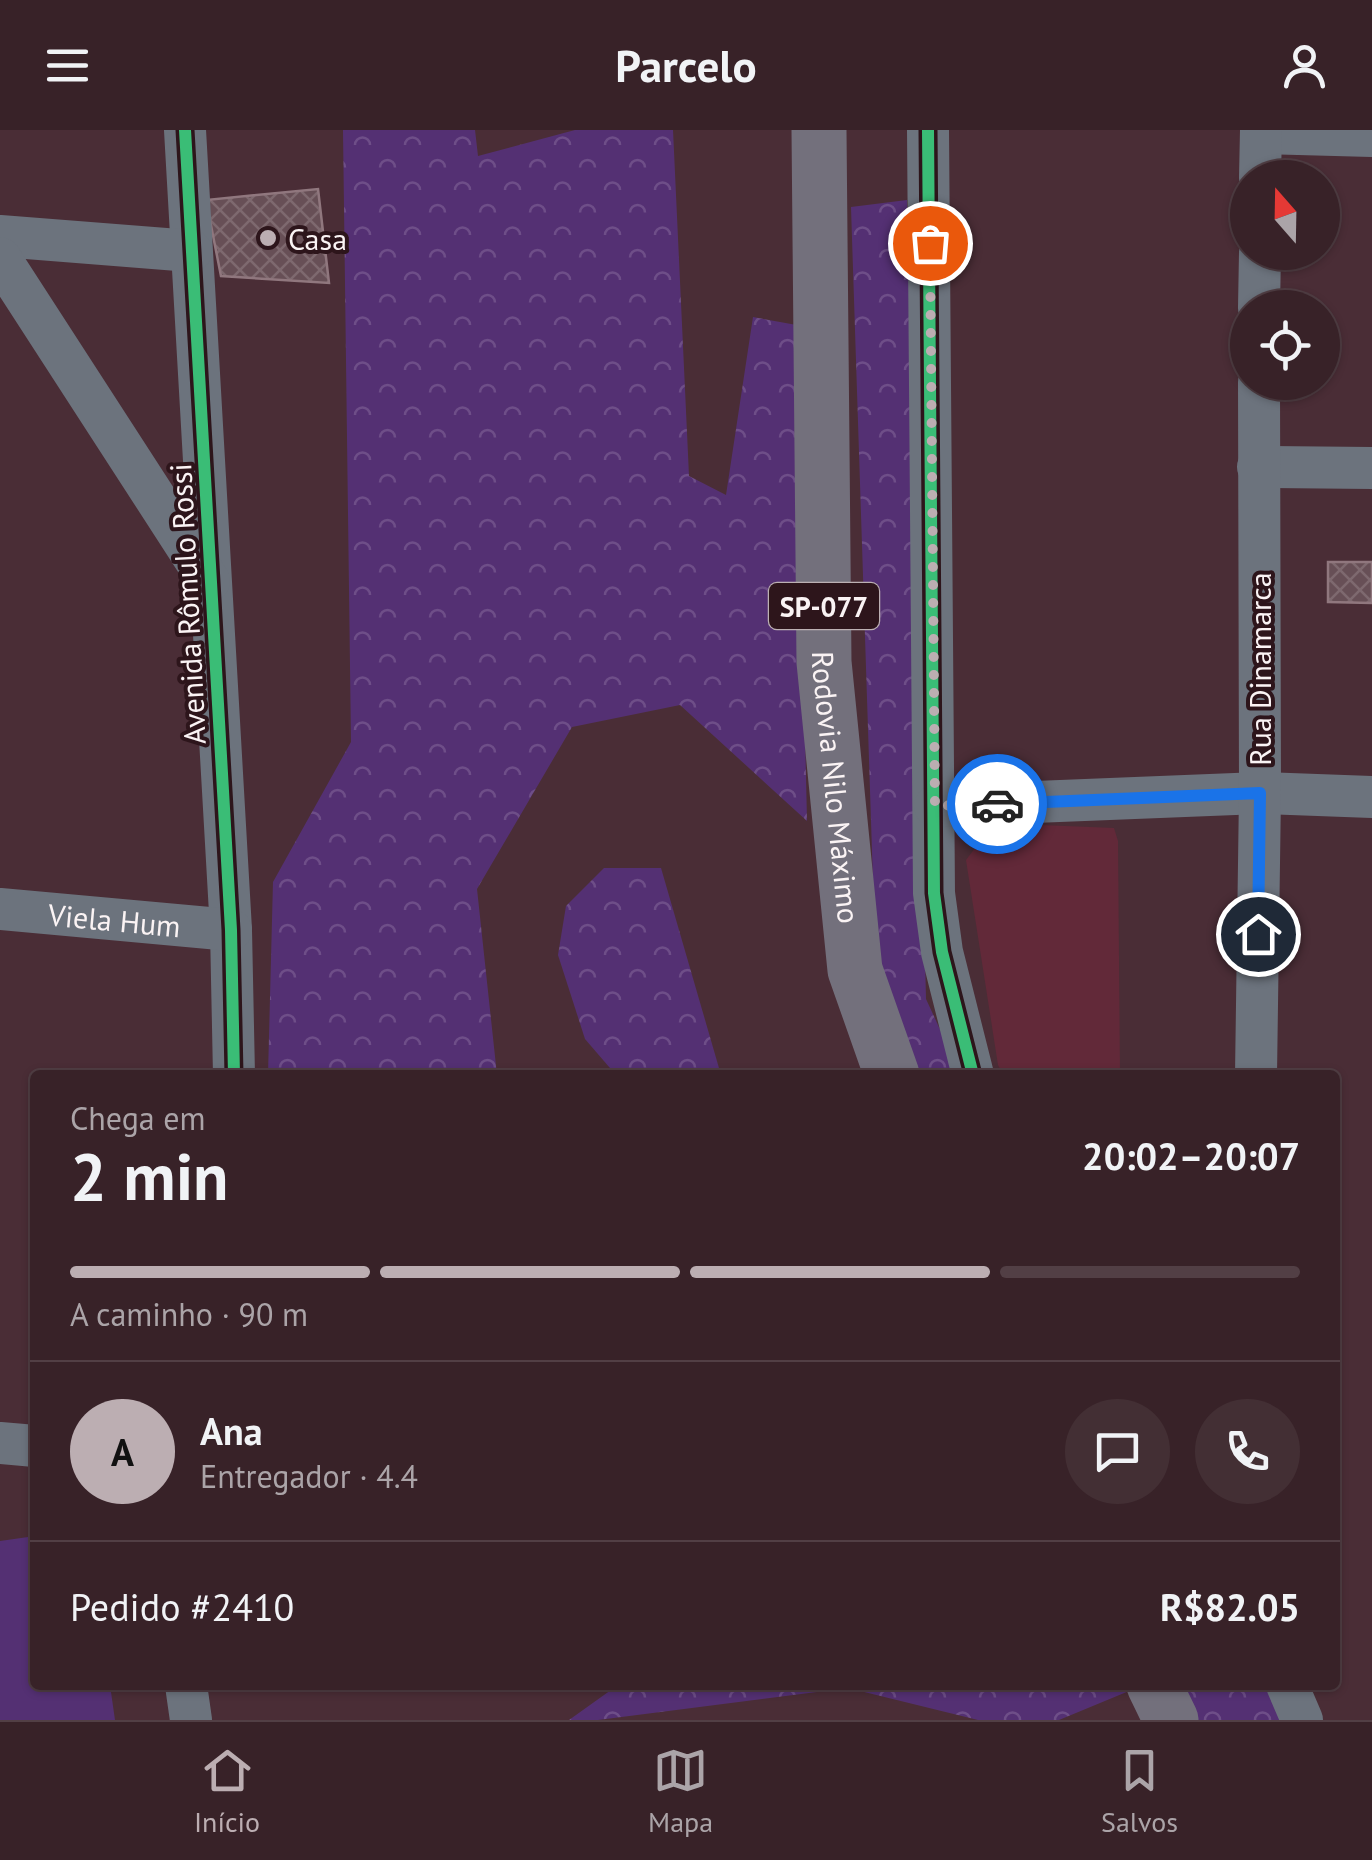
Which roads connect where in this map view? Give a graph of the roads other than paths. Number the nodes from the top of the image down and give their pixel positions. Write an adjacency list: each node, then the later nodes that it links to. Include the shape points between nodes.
1 (185, 130): 8 (street, Avenida Rômulo Rossi)
2 (819, 130): 20 (main road, Rodovia Nilo Máximo / SP-077, via 824,662 855,970)
3 (928, 130): 16 (street)
4 (1261, 131): 5 (street); 6 (street)
5 (1372, 136)
6 (1260, 160)
7 (0, 236): 8 (street)
8 (191, 252): 13 (street, Avenida Rômulo Rossi)
9 (0, 258): 13 (street)
10 (1259, 400): 11 (street, Rua Dinamarca)
11 (1258, 466): 12 (street); 14 (street, Rua Dinamarca)
12 (1372, 468)
13 (210, 583): 18 (street, Avenida Rômulo Rossi)
14 (1260, 793): 15 (street); 16 (street); 22 (street, Rua Dinamarca)
15 (1372, 797)
16 (935, 806): 21 (street, via 934,894 942,952)
17 (0, 909): 18 (street, Viela Hum)
18 (231, 930): 19 (street, Avenida Rômulo Rossi)
19 (234, 1070)
20 (890, 1070)
21 (973, 1070)
22 (1256, 1070)
23 (0, 1443): 24 (street)
24 (30, 1446)
25 (187, 1690): 28 (street)
26 (1156, 1690): 29 (main road)
27 (1288, 1690): 30 (street)
28 (191, 1720)
29 (1171, 1720)
30 (1302, 1720)

